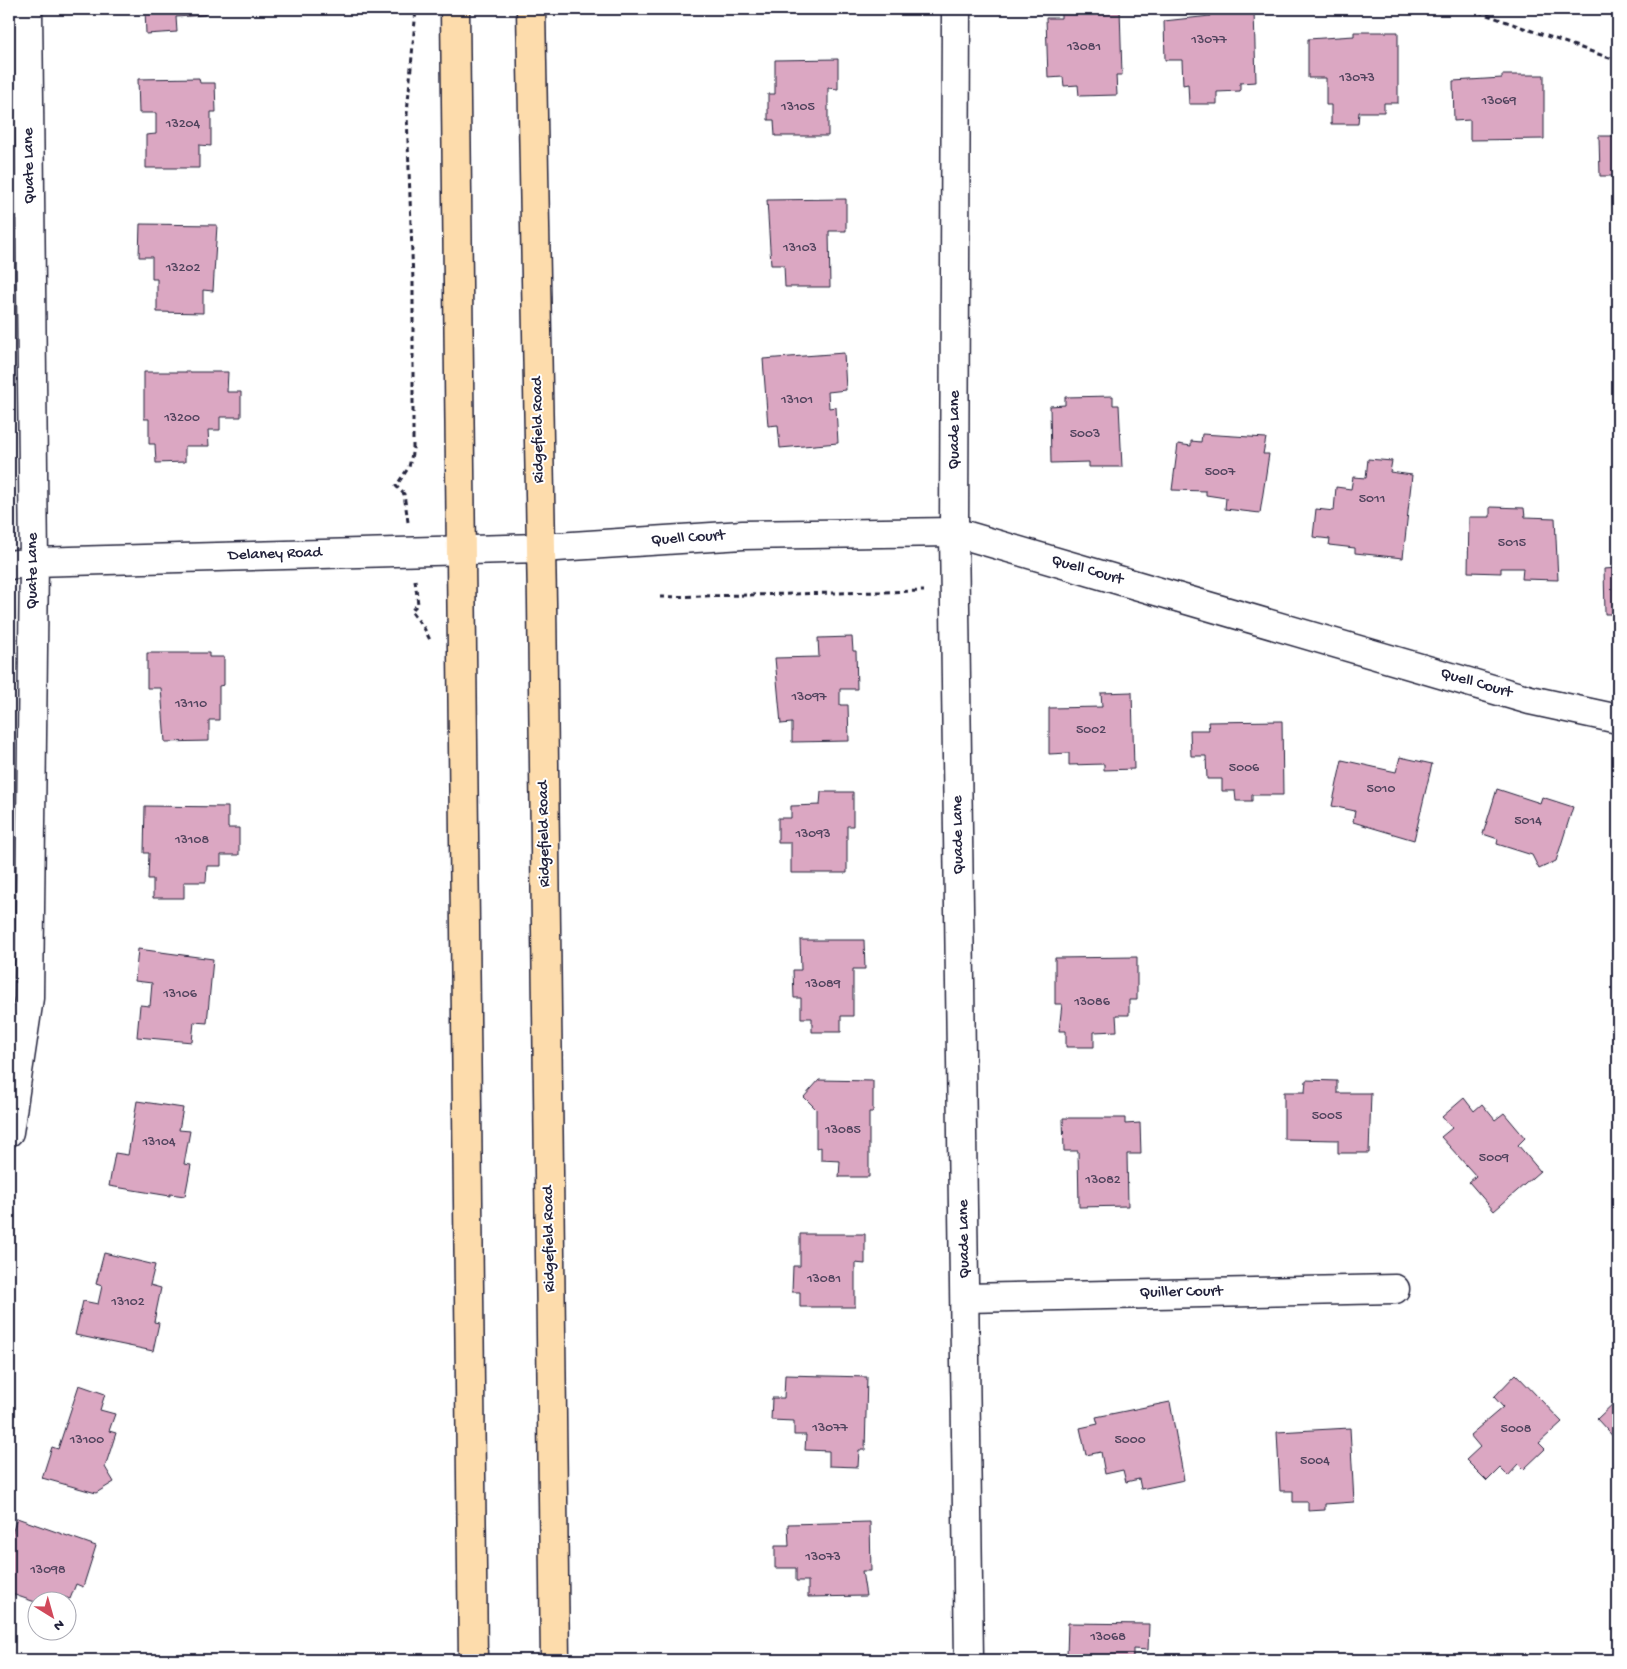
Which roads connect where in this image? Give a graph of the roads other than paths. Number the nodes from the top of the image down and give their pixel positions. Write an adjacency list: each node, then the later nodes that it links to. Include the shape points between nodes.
1 (28, 9): 8 (street, Quate Lane)
2 (455, 9): 7 (main road)
3 (531, 9): 6 (main road, Ridgefield Road)
4 (956, 9): 5 (street, Quade Lane)
5 (954, 532): 6 (street, Quell Court, via 743,535); 9 (street, Quell Court, via 1530,700); 12 (street, Quade Lane)
6 (541, 548): 7 (street, Delaney Road); 14 (main road, Ridgefield Road)
7 (461, 549): 8 (street, Delaney Road); 13 (main road)
8 (21, 564): 10 (street, Quate Lane, via 29,998)
9 (1618, 719)
10 (9, 1132)
11 (1395, 1289): 12 (street, Quiller Court)
12 (966, 1298): 15 (street, Quade Lane)
13 (473, 1660)
14 (555, 1660)
15 (969, 1660)

